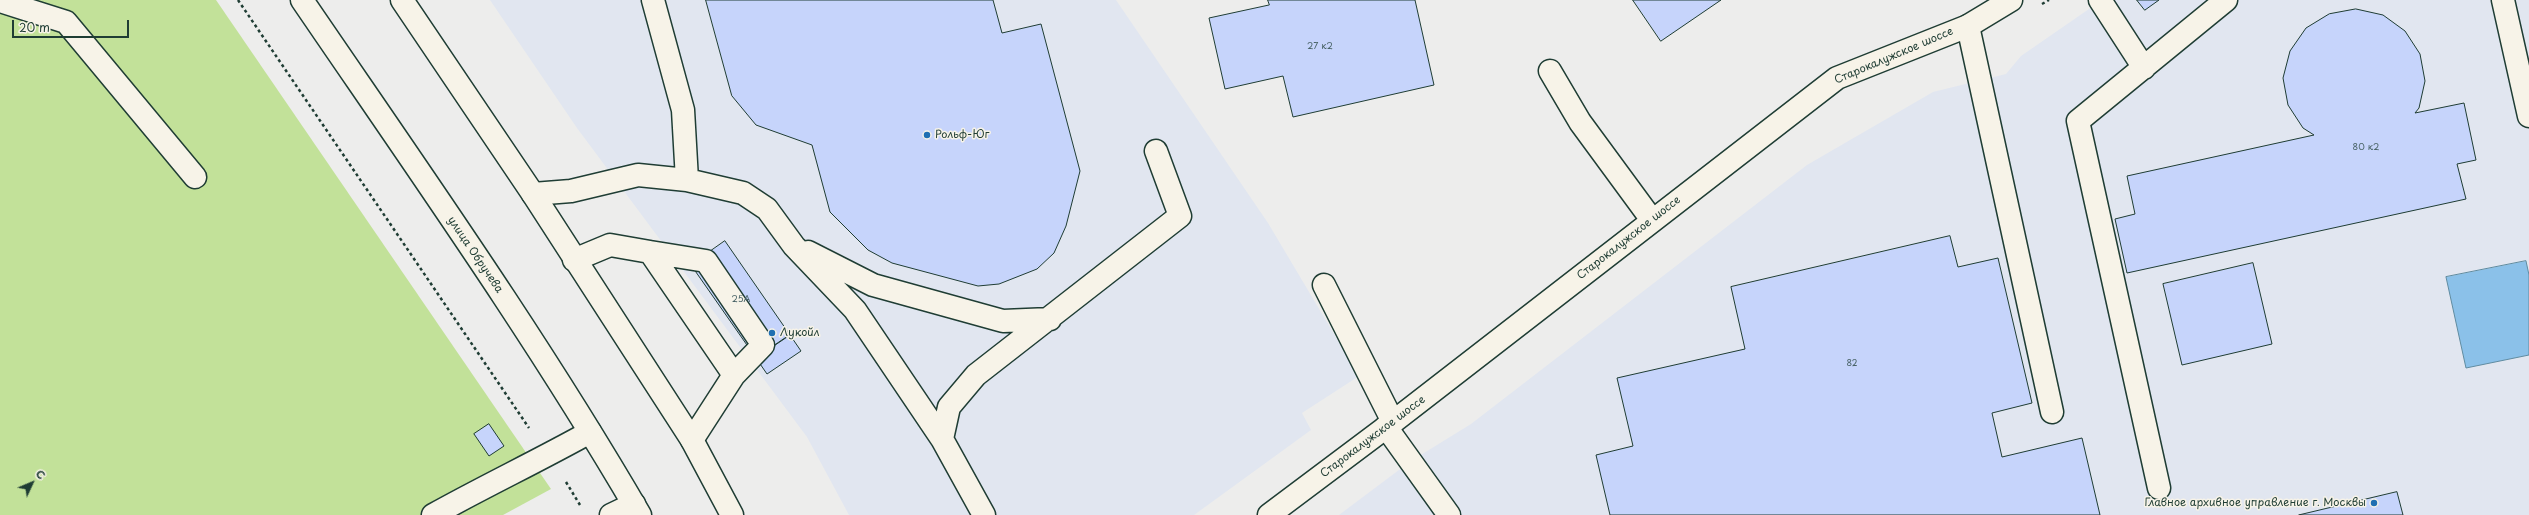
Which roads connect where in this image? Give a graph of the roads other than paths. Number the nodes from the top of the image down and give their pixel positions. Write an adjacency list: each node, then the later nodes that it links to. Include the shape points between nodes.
1 (302, 0): 26 (main road, улица Обручева, via 478,258)
2 (402, 0): 16 (main road)
3 (653, 0): 15 (main road, via 683,110)
4 (2011, 0): 9 (main road, Старокалужское шоссе)
5 (2100, 0): 10 (main road)
6 (2226, 0): 10 (main road)
7 (2503, 0): 12 (main road)
8 (0, 1): 14 (main road, via 66,22)
9 (1968, 26): 17 (main road, Старокалужское шоссе, via 1837,78); 24 (main road)
10 (2144, 68): 29 (main road, via 2078,121)
11 (1550, 72): 17 (main road, via 1580,122)
12 (2529, 116)
13 (1156, 151): 22 (main road, via 1180,216)
14 (195, 177)
15 (687, 180): 16 (main road, via 638,175 571,191); 18 (main road, via 742,193 767,209)
16 (533, 194): 20 (main road)
17 (1652, 220): 25 (main road, Старокалужское шоссе)
18 (794, 246): 22 (main road, via 873,285 1002,321); 27 (main road, via 855,310)
19 (650, 252): 20 (main road, via 610,245); 23 (main road); 23 (main road, via 706,261 762,345)
20 (574, 260): 28 (main road)
21 (1324, 285): 25 (main road)
22 (1050, 319): 27 (main road, via 976,375 949,407)
23 (734, 375): 28 (main road)
24 (2052, 412)
25 (1390, 425): 35 (main road, Старокалужское шоссе); 36 (main road)
26 (590, 432): 30 (main road, улица Обручева); 31 (main road, via 523,470 486,485)
27 (942, 439): 34 (main road)
28 (692, 440): 33 (main road)
29 (2159, 488)
30 (637, 510): 32 (main road)
31 (433, 515)
32 (611, 515)
33 (732, 515)
34 (984, 515)
35 (1269, 515)
36 (1449, 515)

